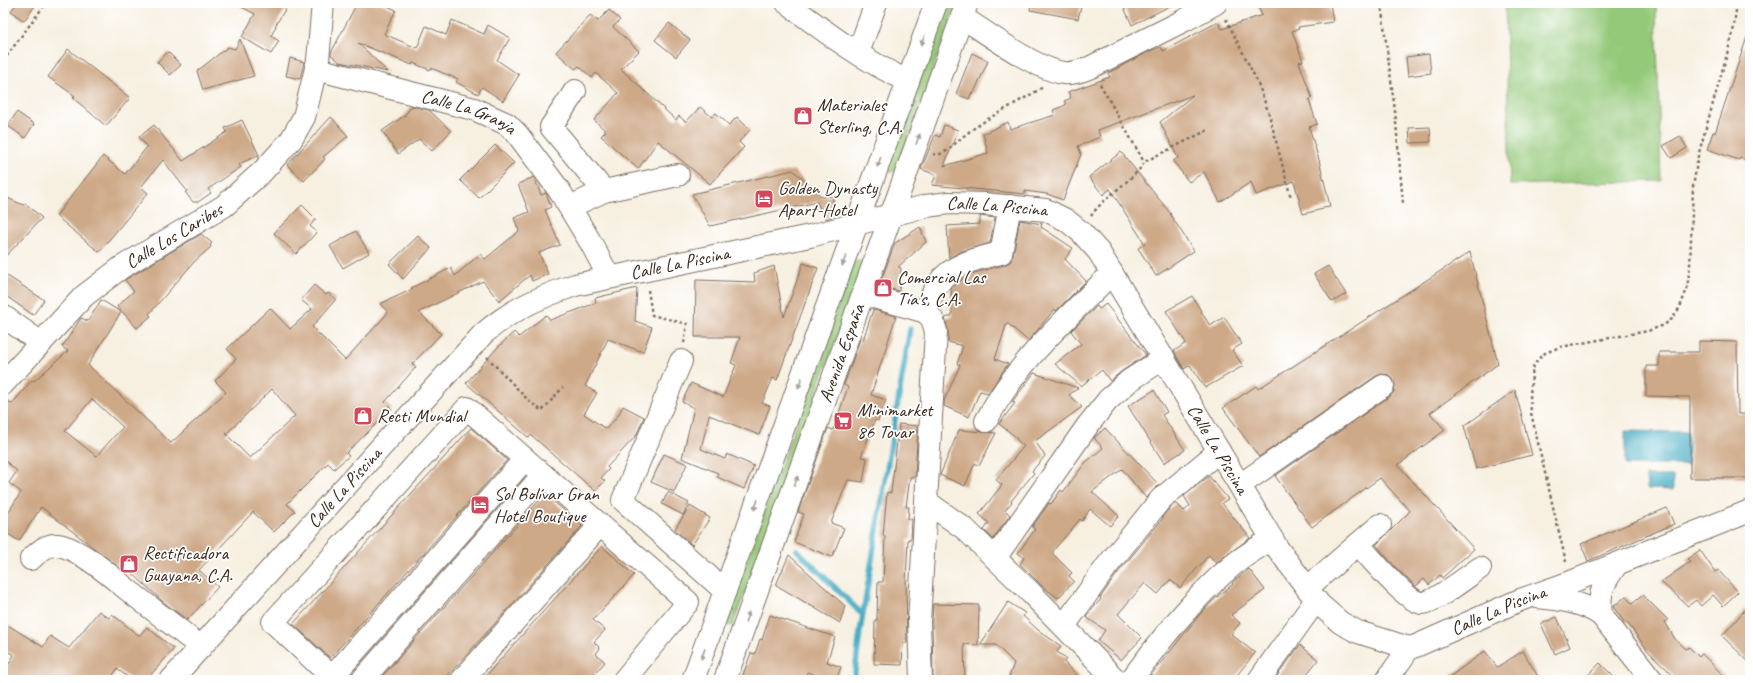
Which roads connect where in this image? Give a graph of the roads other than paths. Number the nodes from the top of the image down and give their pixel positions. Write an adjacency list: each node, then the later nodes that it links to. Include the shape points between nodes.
1 (323, 3): 8 (street)
2 (787, 3): 7 (street)
3 (876, 3): 7 (street)
4 (936, 3): 9 (street, Avenida España, one-way to 9)
5 (1220, 9): 6 (street, via 1185,20 1075,73 1049,69 1031,60)
6 (965, 10): 15 (street, Avenida España, one-way to 6)
7 (858, 53): 9 (street, via 883,70)
8 (316, 69): 14 (street, Calle La Granja, via 493,116 507,124 518,135); 22 (street, Calle Los Caribes, via 304,117 298,129 263,171 224,206 100,283)
9 (908, 81): 16 (street, Avenida España, one-way to 16)
10 (575, 91): 12 (street, via 551,127)
11 (678, 175): 12 (street)
12 (604, 191): 14 (street)
13 (1010, 206): 15 (street, Calle La Piscina, via 949,203); 17 (street, Calle La Piscina, via 1046,210 1066,220 1099,252); 20 (street, via 1001,253 978,258 948,274 933,291)
14 (570, 207): 18 (street, Calle La Granja)
15 (891, 215): 16 (street, Calle La Piscina); 19 (street, Avenida España)
16 (857, 224): 18 (street, Calle La Piscina); 42 (street, Avenida España, one-way to 42)
17 (1112, 273): 23 (street, Calle La Piscina); 27 (street, via 1016,372)
18 (609, 277): 49 (street, Calle La Piscina, via 556,291 500,319 474,344)
19 (863, 294): 20 (street); 48 (street, Avenida España, one-way to 19)
20 (926, 312): 32 (street, via 932,319 936,331)
21 (3, 316): 22 (street)
22 (40, 342): 25 (street, Calle Los Caribes)
23 (1164, 358): 28 (street, Calle La Piscina); 38 (street, via 1108,400)
24 (681, 361): 42 (street, via 623,500)
25 (3, 384)
26 (1383, 386): 31 (street)
27 (986, 421)
28 (1219, 451): 31 (street, Calle La Piscina); 46 (street, via 1161,499 1107,566)
29 (525, 459): 30 (street); 51 (street); 51 (street, via 467,408 273,622)
30 (544, 475): 34 (street); 53 (street)
31 (1240, 485): 36 (street, Calle La Piscina)
32 (927, 502): 38 (street, via 965,529); 58 (street, via 919,622)
33 (1750, 511): 40 (street, Calle La Piscina)
34 (600, 525): 54 (street); 55 (street, via 688,602)
35 (1380, 526): 37 (street)
36 (1272, 539): 43 (street, Calle La Piscina); 60 (street, via 1234,564 1184,610)
37 (1358, 544): 41 (street, via 1405,594 1417,602 1428,602); 43 (street)
38 (996, 558): 46 (street)
39 (31, 559): 49 (street, via 50,545 65,546 75,551)
40 (1617, 564): 44 (street, Calle La Piscina); 45 (street, via 1602,590)
41 (1480, 568)
42 (725, 591): 47 (street, Avenida España)
43 (1311, 594): 50 (street, Calle La Piscina, via 1341,623 1358,632); 61 (street)
44 (1532, 596): 45 (street, via 1571,601); 50 (street, Calle La Piscina)
45 (1602, 615): 63 (street)
46 (1064, 626): 59 (street)
47 (711, 630): 48 (street); 56 (street, Avenida España, one-way to 56)
48 (739, 640): 57 (street, Avenida España)
49 (200, 647): 52 (street, Calle La Piscina)
50 (1409, 648): 62 (street)
51 (334, 678)
52 (171, 680)
53 (362, 680)
54 (462, 680)
55 (624, 680)
56 (693, 680)
57 (725, 680)
58 (921, 680)
59 (1116, 680)
60 (1131, 680)
61 (1259, 680)
62 (1387, 680)
63 (1652, 680)

